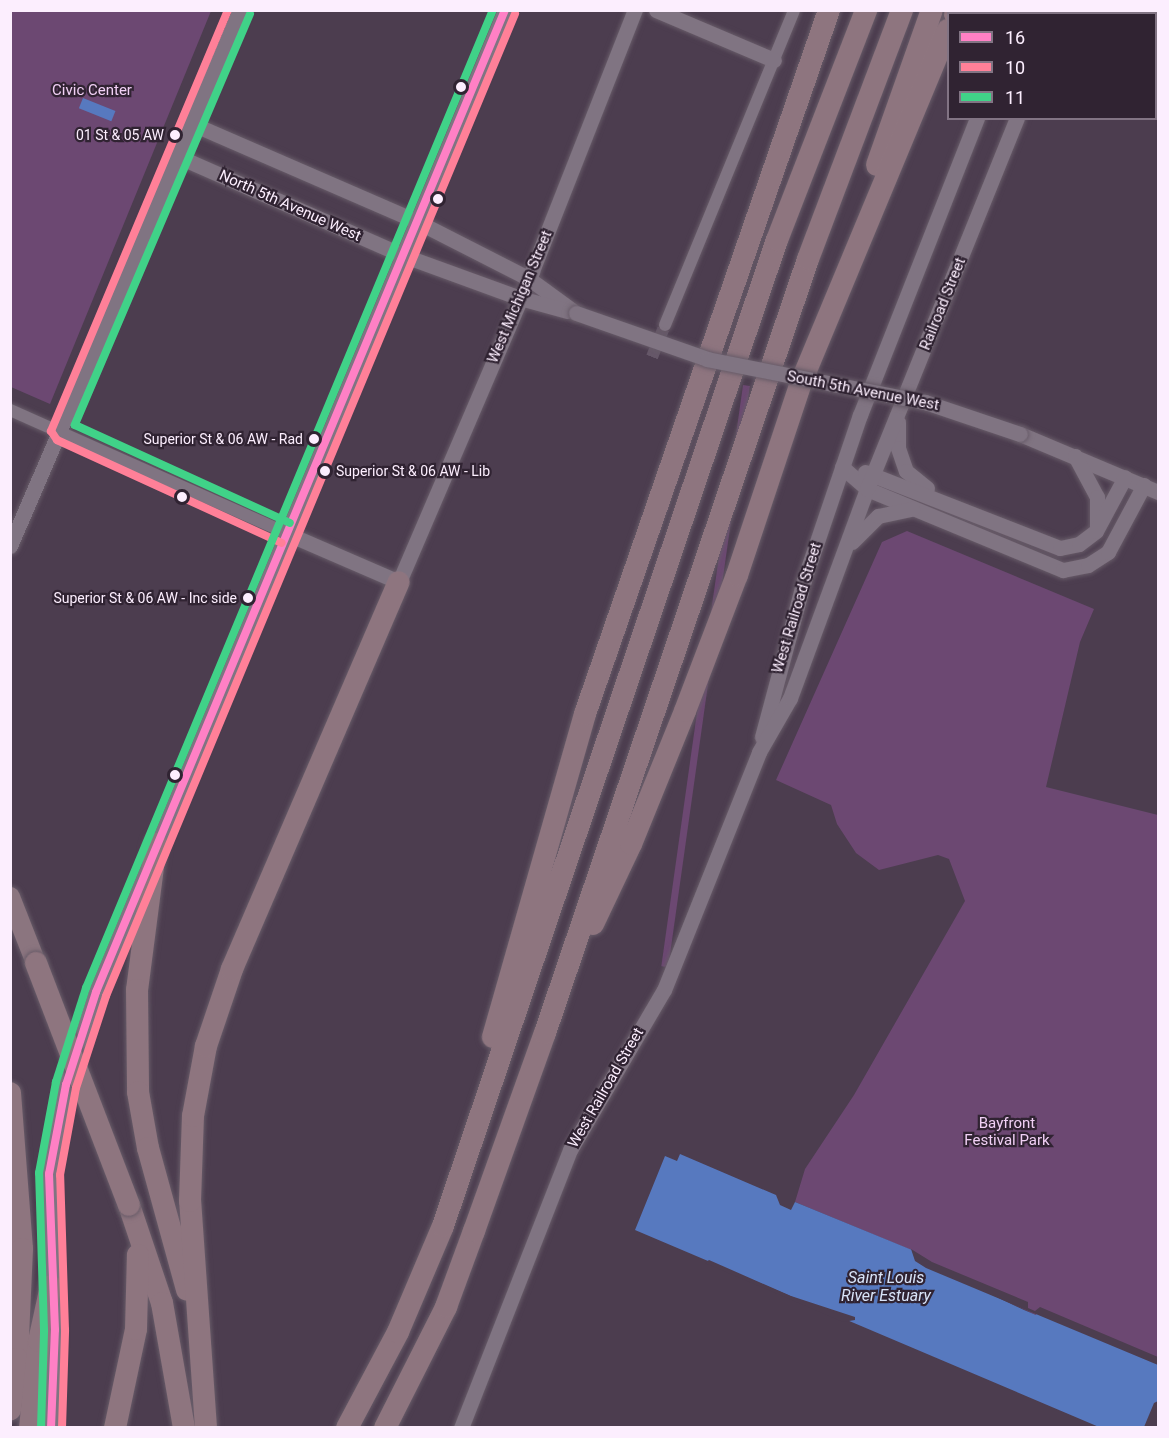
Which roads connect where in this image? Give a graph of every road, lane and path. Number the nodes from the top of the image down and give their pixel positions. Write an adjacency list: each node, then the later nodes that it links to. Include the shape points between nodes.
1 (240, 10): 14 (street)
2 (505, 10): 17 (street)
3 (635, 10): 19 (street, West Michigan Street)
4 (656, 10): 11 (street)
5 (794, 10): 11 (street)
6 (830, 10): 23 (highway)
7 (866, 10): 47 (highway, via 781,230)
8 (902, 10): 45 (highway, via 778,346)
9 (932, 10): 15 (highway)
10 (947, 32): 15 (highway)
11 (774, 60): 22 (street)
12 (976, 120): 29 (street)
13 (1016, 120): 26 (street, Railroad Street)
14 (193, 124): 16 (street); 17 (street)
15 (894, 137): 24 (highway)
16 (178, 157): 18 (street, North 5th Avenue West); 27 (street)
17 (416, 221): 18 (street); 19 (street, South 5th Avenue West)
18 (402, 255): 20 (street, South 5th Avenue West); 37 (street)
19 (528, 278): 20 (street, West Michigan Street); 21 (street, South 5th Avenue West)
20 (520, 298): 21 (street, South 5th Avenue West); 40 (street, West Michigan Street)
21 (576, 313): 23 (street, South 5th Avenue West, bridge)
22 (665, 325)
23 (706, 359): 24 (street, South 5th Avenue West, bridge); 47 (highway, via 585,714 486,1063)
24 (802, 380): 28 (street, South 5th Avenue West, bridge, via 925,402); 45 (highway, via 737,575 685,711 631,844)
25 (10, 410): 27 (street)
26 (897, 413): 30 (street, Railroad Street); 34 (street, via 898,448 906,471 921,485)
27 (60, 430): 37 (street); 38 (street)
28 (1074, 454): 31 (street, South 5th Avenue West); 36 (street, via 1097,497)
29 (842, 467): 30 (street); 32 (street, South 5th Avenue West); 41 (street, West Railroad Street, via 778,670)
30 (873, 474): 32 (street, Railroad Street); 34 (street)
31 (1125, 477): 33 (street, South 5th Avenue West); 36 (street)
32 (867, 489): 35 (street, South 5th Avenue West); 39 (street, West Railroad Street)
33 (1151, 489): 35 (street, South 5th Avenue West, via 1112,547 1098,559 1075,569 1049,567)
34 (961, 507): 36 (street, via 1060,548 1079,544)
35 (913, 509): 39 (street, via 878,516 862,528)
36 (1096, 531)
37 (285, 534): 40 (street); 42 (street)
38 (10, 546)
39 (844, 555): 41 (street, West Railroad Street, via 790,698)
40 (399, 582): 50 (highway, via 232,969 206,1046 190,1152)
41 (759, 752): 61 (street, West Railroad Street, via 664,990 570,1150)
42 (156, 844): 49 (street, via 96,992 56,1127 49,1174); 50 (highway, via 137,990 138,1092 148,1148)
43 (10, 897): 44 (highway)
44 (36, 963): 48 (highway, bridge)
45 (556, 1001): 60 (highway, via 446,1307)
46 (10, 1093): 51 (highway, via 22,1249)
47 (472, 1141): 59 (highway, via 415,1297)
48 (131, 1213): 56 (highway, via 140,1268 136,1329); 57 (highway, via 162,1304)
49 (51, 1286): 54 (highway, via 39,1341); 55 (street, via 55,1330)
50 (197, 1335): 58 (highway)
51 (16, 1375): 52 (highway); 53 (highway)
52 (10, 1410)
53 (16, 1428)
54 (30, 1428)
55 (51, 1428)
56 (115, 1428)
57 (184, 1428)
58 (206, 1428)
59 (347, 1428)
60 (385, 1428)
61 (461, 1428)

